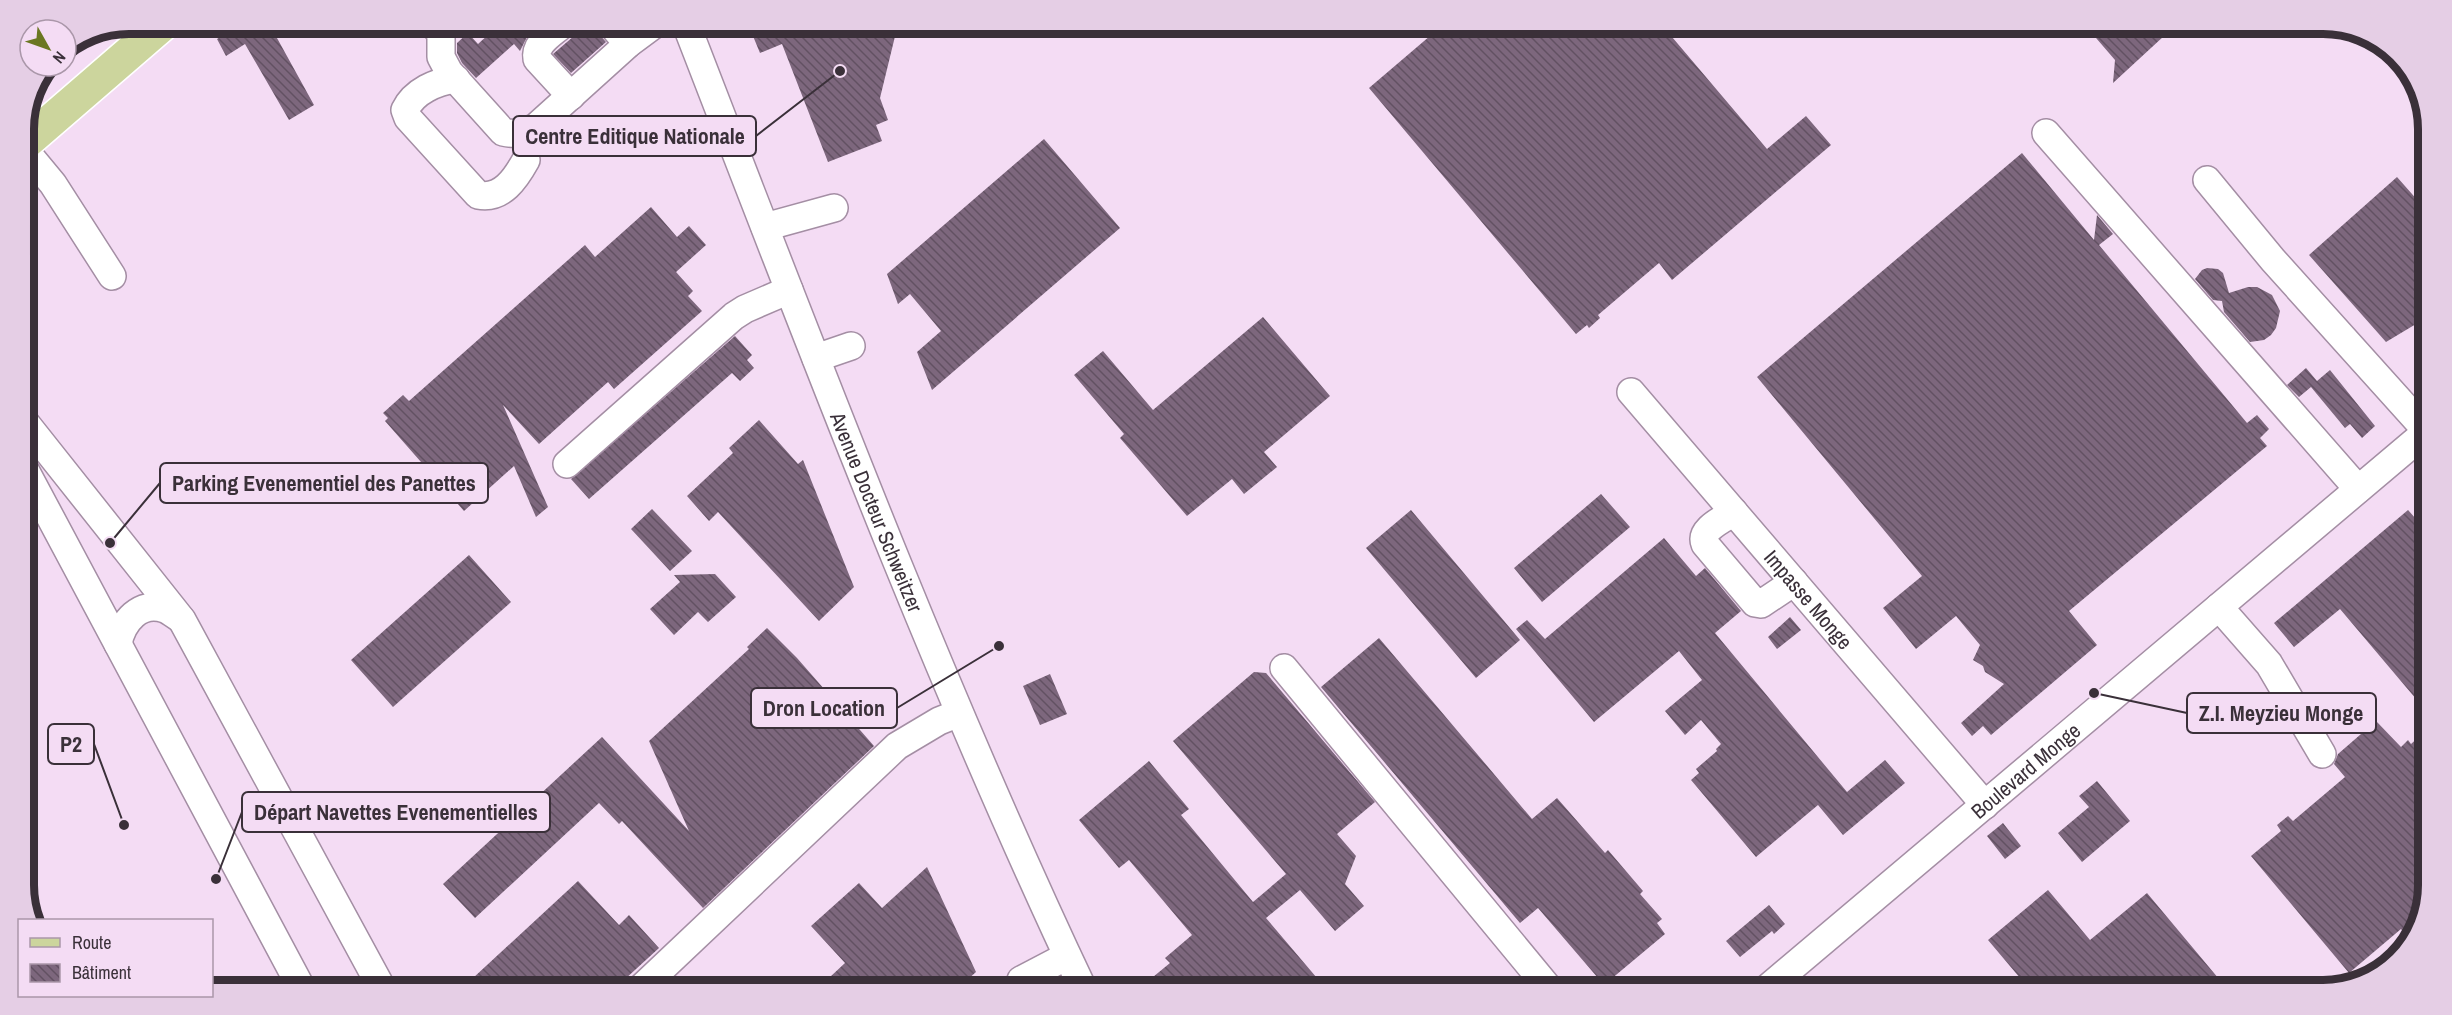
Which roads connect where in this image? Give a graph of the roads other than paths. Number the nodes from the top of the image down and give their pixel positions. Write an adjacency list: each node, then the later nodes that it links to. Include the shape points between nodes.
1 (151, 35): 12 (main road)
2 (441, 35): 8 (street, via 441,57)
3 (550, 35): 9 (street, via 538,46 537,59)
4 (620, 35): 7 (street)
5 (640, 35): 7 (street)
6 (690, 35): 16 (street, Avenue Docteur Schweitzer)
7 (628, 44): 9 (street)
8 (456, 79): 10 (street); 10 (street, via 438,81 408,103 405,110 478,195 495,194 508,186 529,163)
9 (571, 96): 10 (street, via 536,128 525,133)
10 (503, 132)
11 (2046, 133): 27 (street)
12 (35, 135)
13 (35, 163): 17 (street, via 53,184)
14 (2207, 180): 22 (street)
15 (834, 208): 16 (street)
16 (765, 227): 18 (street, Avenue Docteur Schweitzer)
17 (112, 276)
18 (789, 290): 20 (street, Avenue Docteur Schweitzer); 25 (street, via 734,316)
19 (851, 346): 20 (street)
20 (816, 358): 34 (street, Avenue Docteur Schweitzer)
21 (1631, 392): 28 (street, Impasse Monge)
22 (2417, 422)
23 (35, 435): 31 (street)
24 (2417, 438): 27 (street, Boulevard Monge)
25 (567, 464)
26 (35, 489): 32 (street)
27 (2358, 489): 30 (street, Boulevard Monge)
28 (1734, 512): 29 (street, Impasse Monge); 29 (street, via 1703,539 1755,603 1761,604)
29 (1794, 582): 36 (street, Impasse Monge)
30 (2219, 607): 35 (street, via 2269,664); 36 (street, Boulevard Monge)
31 (182, 620): 32 (street, via 166,609 140,610 120,632); 39 (street)
32 (118, 644): 38 (street)
33 (1284, 668): 43 (street)
34 (959, 713): 37 (street, Avenue Docteur Schweitzer); 40 (street, via 897,746)
35 (2322, 754)
36 (1985, 805): 44 (street, Boulevard Monge)
37 (1067, 956): 41 (street); 42 (street, Avenue Docteur Schweitzer)
38 (297, 980)
39 (378, 980)
40 (650, 980)
41 (1021, 980)
42 (1079, 980)
43 (1542, 980)
44 (1777, 980)

